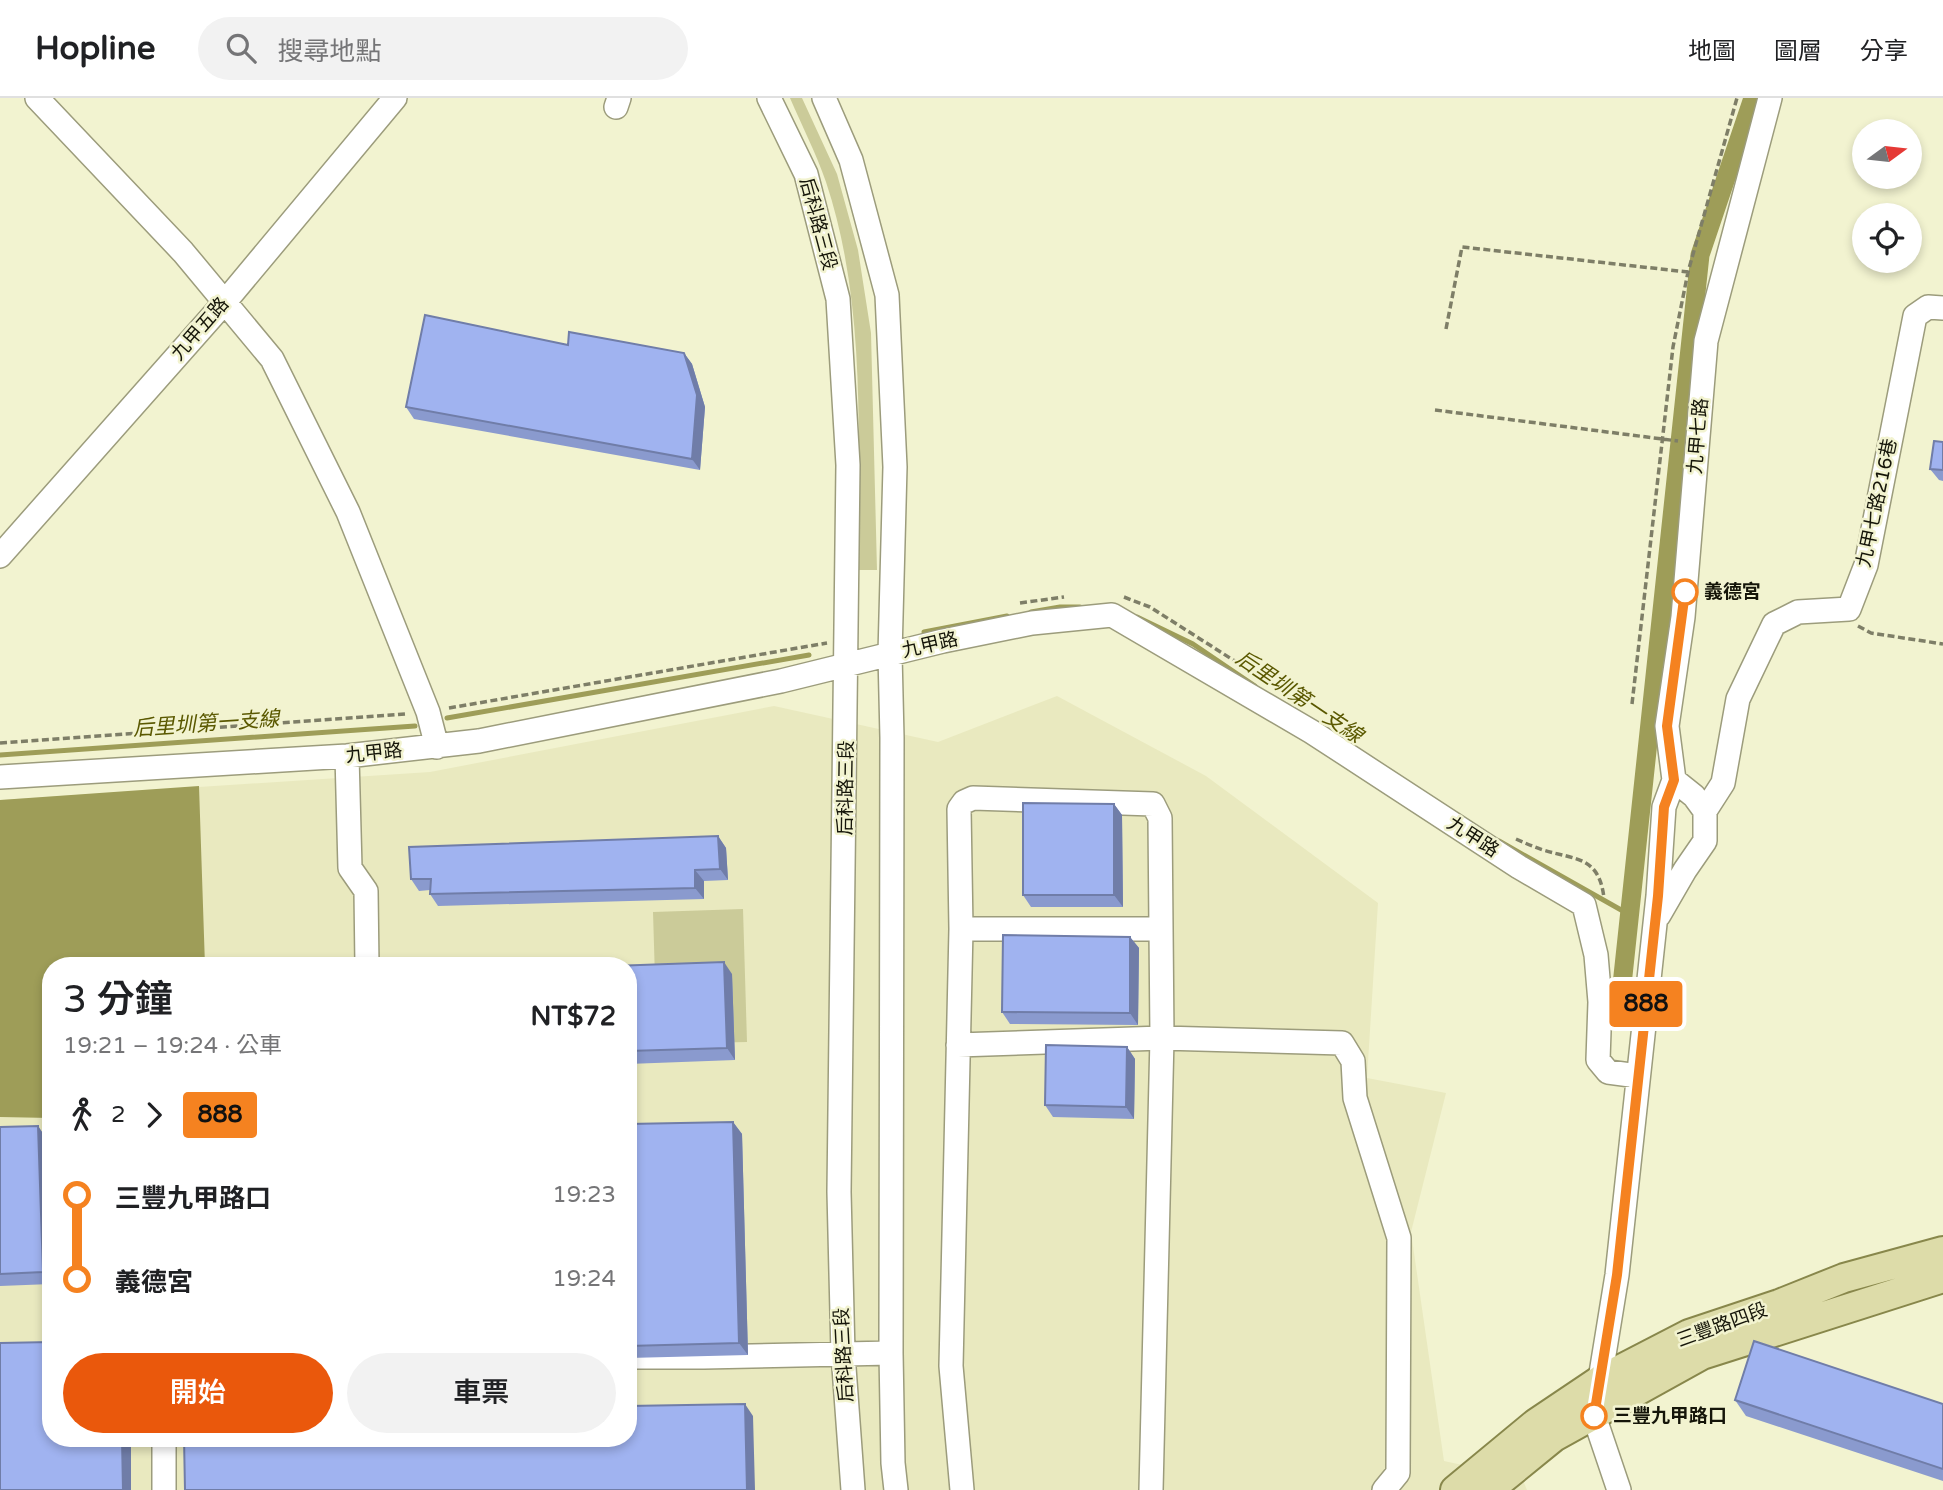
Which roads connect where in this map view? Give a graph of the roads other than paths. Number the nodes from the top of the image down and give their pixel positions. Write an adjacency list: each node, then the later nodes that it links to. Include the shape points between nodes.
1 (37, 98): 6 (street, via 183,251)
2 (395, 98): 6 (street, 九甲五路)
3 (769, 98): 10 (street, 后科路三段, via 806,174 838,299 848,465)
4 (824, 98): 9 (street, via 851,160 887,295 895,467)
5 (1770, 98): 14 (street, 九甲七路, via 1706,341 1683,617 1667,726)
6 (224, 303): 8 (street, 九甲五路); 11 (street, via 272,359 348,512 428,712)
7 (1943, 308): 15 (street, 九甲七路216巷, via 1928,307 1915,316 1866,565 1849,609 1798,612 1774,624 1738,699 1723,783)
8 (0, 556)
9 (890, 654): 10 (street, 九甲路); 22 (street, 九甲路, via 1032,623 1112,615 1159,641 1584,905 1596,955 1598,1060 1608,1072); 25 (street)
10 (845, 665): 11 (street, 九甲路); 26 (street, 后科路三段, via 839,1192)
11 (437, 747): 12 (street, 九甲路)
12 (347, 756): 13 (street, 九甲路); 19 (street, via 350,868 366,891)
13 (0, 777)
14 (1674, 780): 15 (street); 16 (street, 九甲七路, via 1664,807)
15 (1705, 811): 16 (street, 九甲七路, via 1704,841)
16 (1655, 922): 22 (street, 九甲七路)
17 (961, 929): 18 (street); 18 (street, via 959,809 973,799 1153,803 1160,818); 21 (street)
18 (1160, 929): 20 (street)
19 (367, 957)
20 (1162, 1038): 21 (street); 35 (street); 36 (street, via 1342,1043 1353,1061 1355,1098 1399,1238 1398,1474)
21 (958, 1045): 34 (street, via 951,1366)
22 (1638, 1076): 28 (street, 九甲七路, via 1617,1275)
23 (1943, 1251): 28 (main road, 三豐路四段, via 1844,1278 1689,1334)
24 (1943, 1278): 29 (main road, 三豐路四段, via 1702,1356)
25 (891, 1353): 26 (street); 33 (street)
26 (843, 1354): 27 (street); 32 (street, 后科路三段)
27 (637, 1357)
28 (1600, 1380): 29 (street, 九甲七路); 37 (main road, 三豐路四段, via 1536,1423)
29 (1594, 1416): 38 (main road, 三豐路四段, via 1554,1437); 39 (street, 九甲七路)
30 (164, 1447): 31 (street)
31 (164, 1490)
32 (853, 1490)
33 (896, 1490)
34 (962, 1490)
35 (1151, 1490)
36 (1384, 1490)
37 (1455, 1490)
38 (1489, 1490)
39 (1619, 1490)

